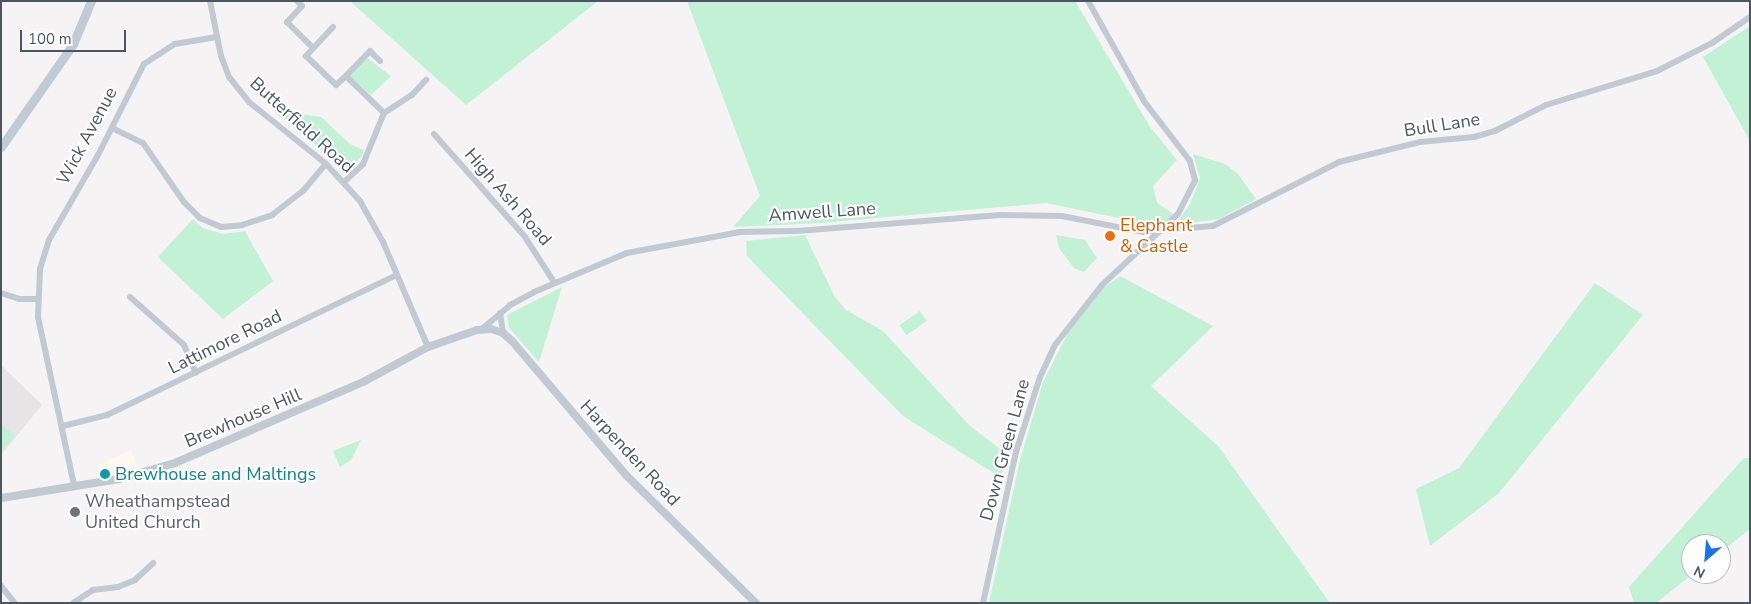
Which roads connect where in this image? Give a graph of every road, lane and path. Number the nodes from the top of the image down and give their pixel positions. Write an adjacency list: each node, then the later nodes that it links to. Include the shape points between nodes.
1 (91, 1): 15 (main road, via 73,44)
2 (210, 1): 7 (street, Butterfield Road)
3 (297, 1): 8 (street, via 302,6 287,22)
4 (1088, 1): 18 (street, Down Green Lane, via 1128,74 1194,171 1195,180 1189,196)
5 (1750, 17): 18 (street, Bull Lane, via 1712,43 1657,71 1546,105 1496,131 1365,154 1315,172 1259,205 1213,226)
6 (333, 27): 8 (street)
7 (216, 36): 13 (street, Wick Avenue, via 175,44 144,64); 16 (street, Butterfield Road, via 220,56 238,90)
8 (313, 48): 10 (street, via 306,56 336,85)
9 (380, 61): 10 (street, via 370,51)
10 (346, 76): 12 (street)
11 (426, 80): 12 (street, via 412,95)
12 (384, 112): 17 (street, via 363,164)
13 (112, 128): 16 (street, via 143,143 184,202 200,218 221,227 242,225 272,215 303,191); 23 (street, Wick Avenue, via 49,240)
14 (434, 134): 20 (street, High Ash Road, via 525,237)
15 (1, 147)
16 (326, 164): 17 (street, Butterfield Road)
17 (344, 182): 19 (street, Butterfield Road, via 360,201)
18 (1161, 233): 20 (street, Amwell Lane, via 1062,216 1000,215 740,232 627,254); 37 (street, Down Green Lane, via 1102,285 1055,345 1046,363 1016,452)
19 (397, 275): 27 (street, Butterfield Road); 28 (street, Lattimore Road)
20 (554, 282): 24 (street, Amwell Lane)
21 (1, 293): 23 (street, via 19,299)
22 (130, 297): 28 (street, via 184,345)
23 (37, 299): 29 (street, Wick Avenue)
24 (500, 313): 25 (street, Amwell Lane); 26 (street)
25 (483, 328): 26 (street); 27 (street, Brewhouse Hill)
26 (503, 333): 36 (street, Harpenden Road, via 627,476)
27 (428, 347): 30 (street, Brewhouse Hill, via 365,381 194,456 133,476)
28 (196, 373): 29 (street, Lattimore Road, via 107,415)
29 (62, 426): 30 (street, Wick Avenue)
30 (74, 485): 31 (street, Brewhouse Hill)
31 (1, 498)
32 (153, 564): 35 (street, via 135,580 118,587 93,590)
33 (1, 586): 34 (street)
34 (14, 603)
35 (73, 603)
36 (756, 603)
37 (983, 603)

